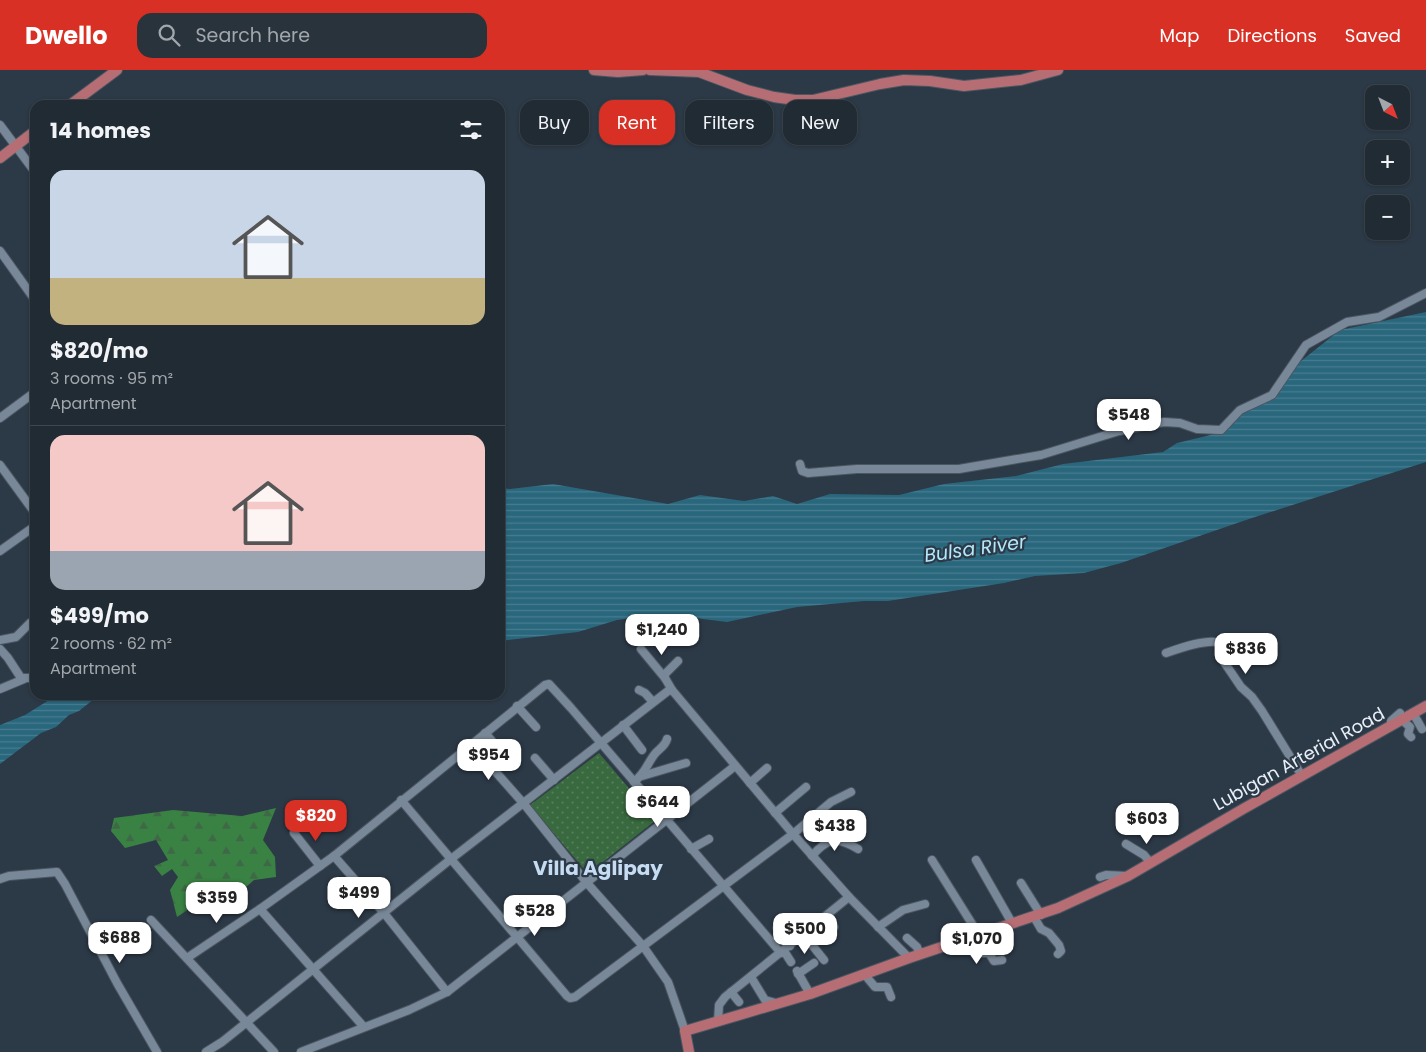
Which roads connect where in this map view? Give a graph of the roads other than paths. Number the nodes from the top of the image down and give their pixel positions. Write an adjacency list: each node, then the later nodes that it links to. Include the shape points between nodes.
1 (117, 70): 6 (main road)
2 (594, 70): 3 (main road)
3 (643, 70)
4 (650, 70): 5 (main road, via 699,72 748,90 795,100 813,100 904,80 964,86 1021,80)
5 (1058, 70)
6 (77, 100)
7 (0, 124): 9 (street)
8 (30, 135): 9 (main road)
9 (15, 146): 10 (main road); 11 (street)
10 (0, 158)
11 (30, 166)
12 (0, 251): 13 (street)
13 (30, 293)
14 (1426, 293): 18 (street, via 1379,317 1347,322 1306,345 1272,395 1240,410 1221,430 1164,422 1041,455 959,469 857,469 808,473 802,471)
15 (30, 396): 16 (street)
16 (0, 418)
17 (0, 464): 19 (street)
18 (800, 464)
19 (30, 506)
20 (30, 530): 21 (street)
21 (0, 551)
22 (30, 623): 23 (street, via 16,637)
23 (0, 640)
24 (0, 649): 30 (street)
25 (641, 649): 29 (street)
26 (1166, 653): 55 (street, via 1198,644 1221,643 1222,659 1262,711)
27 (678, 661): 29 (street, via 667,670)
28 (30, 677): 30 (street)
29 (665, 678): 33 (street)
30 (24, 679): 31 (street)
31 (0, 689)
32 (639, 690): 34 (street)
33 (672, 690): 34 (street); 53 (street)
34 (653, 702): 39 (street)
35 (517, 706): 40 (street); 42 (street); 46 (street, via 549,684)
36 (1426, 706): 37 (main road, Lubigan Arterial Road)
37 (1413, 713): 38 (main road, Lubigan Arterial Road); 41 (street)
38 (1399, 719): 43 (street, via 1410,727 1408,734); 52 (main road, Lubigan Arterial Road)
39 (623, 725): 46 (street); 48 (street)
40 (536, 727)
41 (1422, 730)
42 (485, 732): 45 (street); 47 (street)
43 (1411, 736)
44 (667, 739): 56 (street)
45 (492, 741)
46 (601, 743): 56 (street); 57 (street)
47 (471, 744): 61 (street); 62 (street)
48 (642, 750)
49 (535, 758): 57 (street)
50 (1312, 761): 52 (street)
51 (686, 763): 56 (street)
52 (1324, 764): 55 (main road, Lubigan Arterial Road)
53 (735, 766): 58 (street); 64 (street)
54 (767, 768): 58 (street)
55 (1302, 776): 76 (main road, Lubigan Arterial Road)
56 (637, 779): 64 (street)
57 (554, 780): 62 (street)
58 (750, 783): 63 (street)
59 (806, 788): 63 (street)
60 (851, 792): 66 (street, via 831,802)
61 (401, 800): 71 (street); 73 (street)
62 (524, 804): 73 (street); 81 (street)
63 (775, 813): 66 (street)
64 (667, 821): 70 (street); 81 (street)
65 (294, 833): 77 (street)
66 (793, 834): 72 (street); 84 (street)
67 (709, 839): 70 (street)
68 (1126, 844): 76 (street)
69 (858, 848): 72 (street, via 837,840 828,842)
70 (691, 849): 84 (street)
71 (334, 856): 77 (street); 89 (street)
72 (812, 856): 85 (street)
73 (451, 859): 89 (street); 99 (street)
74 (932, 860): 97 (street)
75 (976, 860): 93 (street)
76 (1150, 862): 78 (main road, Lubigan Arterial Road)
77 (320, 866): 88 (street)
78 (1128, 876): 79 (street); 90 (main road, Lubigan Arterial Road)
79 (1100, 877)
80 (0, 879): 124 (street, via 57,872)
81 (587, 883): 99 (street); 102 (street)
82 (849, 883): 85 (street)
83 (1020, 883): 90 (street)
84 (722, 886): 102 (street); 103 (street)
85 (841, 889): 86 (street)
86 (849, 897): 91 (street); 95 (street)
87 (925, 904): 95 (street, via 903,910)
88 (260, 909): 106 (street); 111 (street)
89 (384, 913): 111 (street); 114 (street)
90 (1037, 916): 93 (main road, Lubigan Arterial Road); 104 (street, via 1040,929 1049,933 1059,945 1061,951)
91 (825, 917): 94 (street); 98 (street)
92 (151, 920): 106 (street)
93 (1012, 923): 97 (main road, Lubigan Arterial Road)
94 (834, 927)
95 (878, 927): 105 (street)
96 (777, 928): 103 (street)
97 (979, 934): 101 (main road, Lubigan Arterial Road)
98 (804, 935): 103 (street); 107 (street)
99 (517, 937): 102 (street, via 570,998); 114 (street)
100 (907, 938): 105 (street, via 917,947)
101 (964, 940): 105 (main road, Lubigan Arterial Road); 108 (street, via 974,953 989,953 994,961)
102 (643, 946): 123 (street, via 668,982)
103 (785, 950): 109 (street); 113 (street)
104 (1058, 954)
105 (915, 956): 112 (main road, Lubigan Arterial Road)
106 (187, 958): 120 (street)
107 (824, 960)
108 (1002, 960)
109 (791, 962)
110 (814, 963): 116 (street, via 797,973)
111 (313, 969): 120 (street); 122 (street)
112 (865, 975): 116 (main road, Lubigan Arterial Road); 117 (street, via 870,987 887,987)
113 (751, 977): 115 (street); 119 (street, via 765,1000)
114 (447, 992): 122 (street)
115 (731, 992): 118 (street); 121 (street, via 719,1006)
116 (810, 994): 119 (main road, Lubigan Arterial Road)
117 (892, 997)
118 (739, 1002)
119 (777, 1004): 121 (main road, Lubigan Arterial Road)
120 (246, 1022): 125 (street); 126 (street)
121 (718, 1022): 123 (main road, Lubigan Arterial Road)
122 (363, 1026): 127 (street)
123 (685, 1031): 128 (main road)
124 (157, 1052)
125 (206, 1052)
126 (274, 1052)
127 (301, 1052)
128 (689, 1052)

